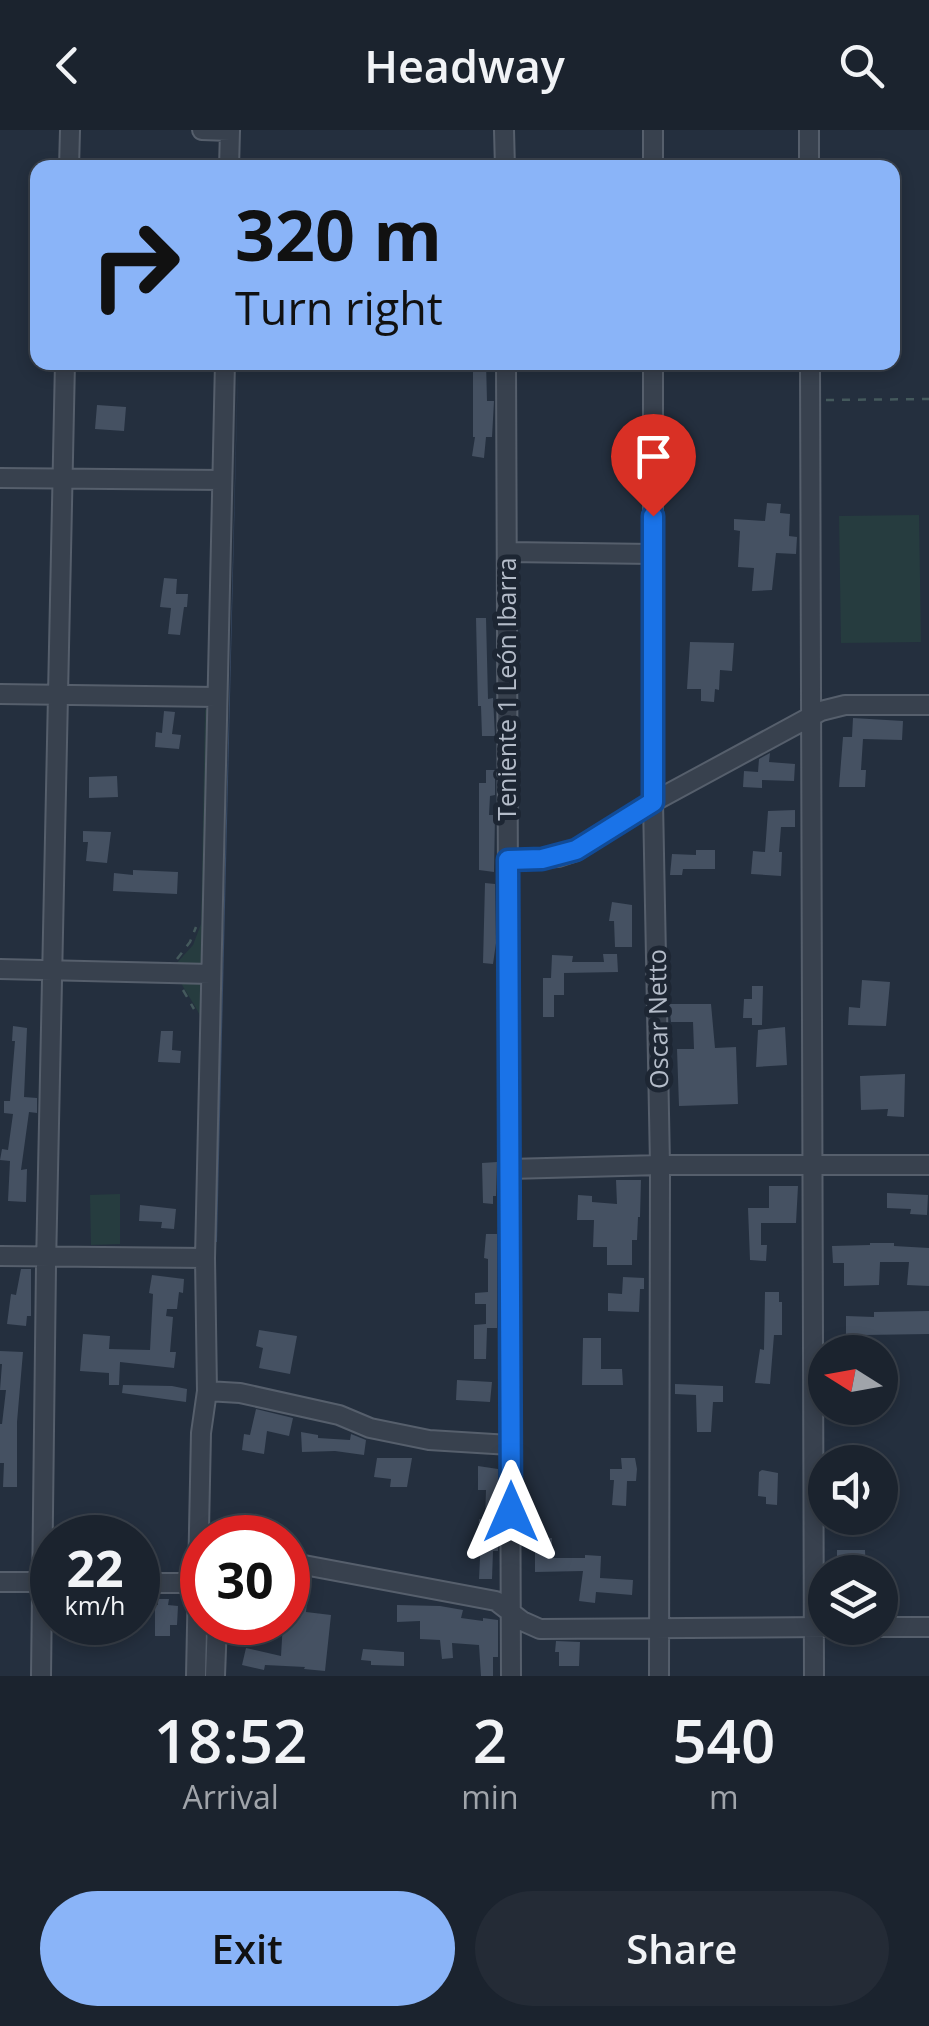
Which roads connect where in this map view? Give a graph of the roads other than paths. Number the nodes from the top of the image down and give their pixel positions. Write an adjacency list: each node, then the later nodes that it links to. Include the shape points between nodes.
1 (70, 130): 7 (street)
2 (202, 130): 3 (street)
3 (230, 130): 8 (street)
4 (504, 130): 9 (street)
5 (653, 130): 10 (street)
6 (809, 130): 11 (street)
7 (69, 160)
8 (229, 160)
9 (505, 160)
10 (653, 160)
11 (809, 160)
12 (65, 370): 17 (street)
13 (225, 370): 19 (street)
14 (506, 370): 20 (street, Teniente 1 León Ibarra)
15 (653, 370): 21 (street, Oscar Netto)
16 (810, 370): 26 (street)
17 (62, 477): 18 (street); 19 (street); 23 (street)
18 (0, 478)
19 (222, 480): 24 (street)
20 (507, 552): 21 (street); 28 (street, Teniente 1 León Ibarra)
21 (653, 554): 27 (street, Oscar Netto)
22 (0, 694): 23 (street)
23 (58, 694): 24 (street); 30 (street)
24 (218, 698): 31 (street)
25 (929, 706): 26 (street, via 845,705)
26 (811, 716): 27 (street); 32 (street)
27 (653, 802): 28 (street, via 576,850); 34 (street, Oscar Netto)
28 (508, 860): 35 (street, Teniente 1 León Ibarra)
29 (0, 969): 30 (street)
30 (52, 970): 31 (street); 37 (street)
31 (211, 974): 38 (street)
32 (812, 1165): 33 (street); 34 (street); 43 (street)
33 (929, 1165)
34 (660, 1166): 35 (street); 48 (street, Oscar Netto)
35 (509, 1169): 40 (street, Teniente 1 León Ibarra)
36 (0, 1256): 37 (street)
37 (46, 1257): 38 (street); 41 (street)
38 (205, 1258): 39 (street)
39 (207, 1391): 40 (street, via 240,1393 429,1440); 42 (street)
40 (510, 1445): 47 (street, Teniente 1 León Ibarra)
41 (48, 1515)
42 (201, 1515)
43 (818, 1555)
44 (310, 1566): 47 (street, via 496,1601)
45 (0, 1582): 46 (street)
46 (30, 1582)
47 (511, 1612): 48 (street, via 540,1629); 59 (street, Teniente 1 León Ibarra)
48 (659, 1627): 49 (street); 60 (street, Oscar Netto)
49 (808, 1627)
50 (898, 1627): 51 (street)
51 (929, 1627)
52 (43, 1645): 56 (street)
53 (197, 1645): 57 (street)
54 (217, 1645): 58 (street)
55 (817, 1645): 61 (street)
56 (41, 1676)
57 (196, 1676)
58 (215, 1676)
59 (511, 1676)
60 (659, 1676)
61 (814, 1676)

